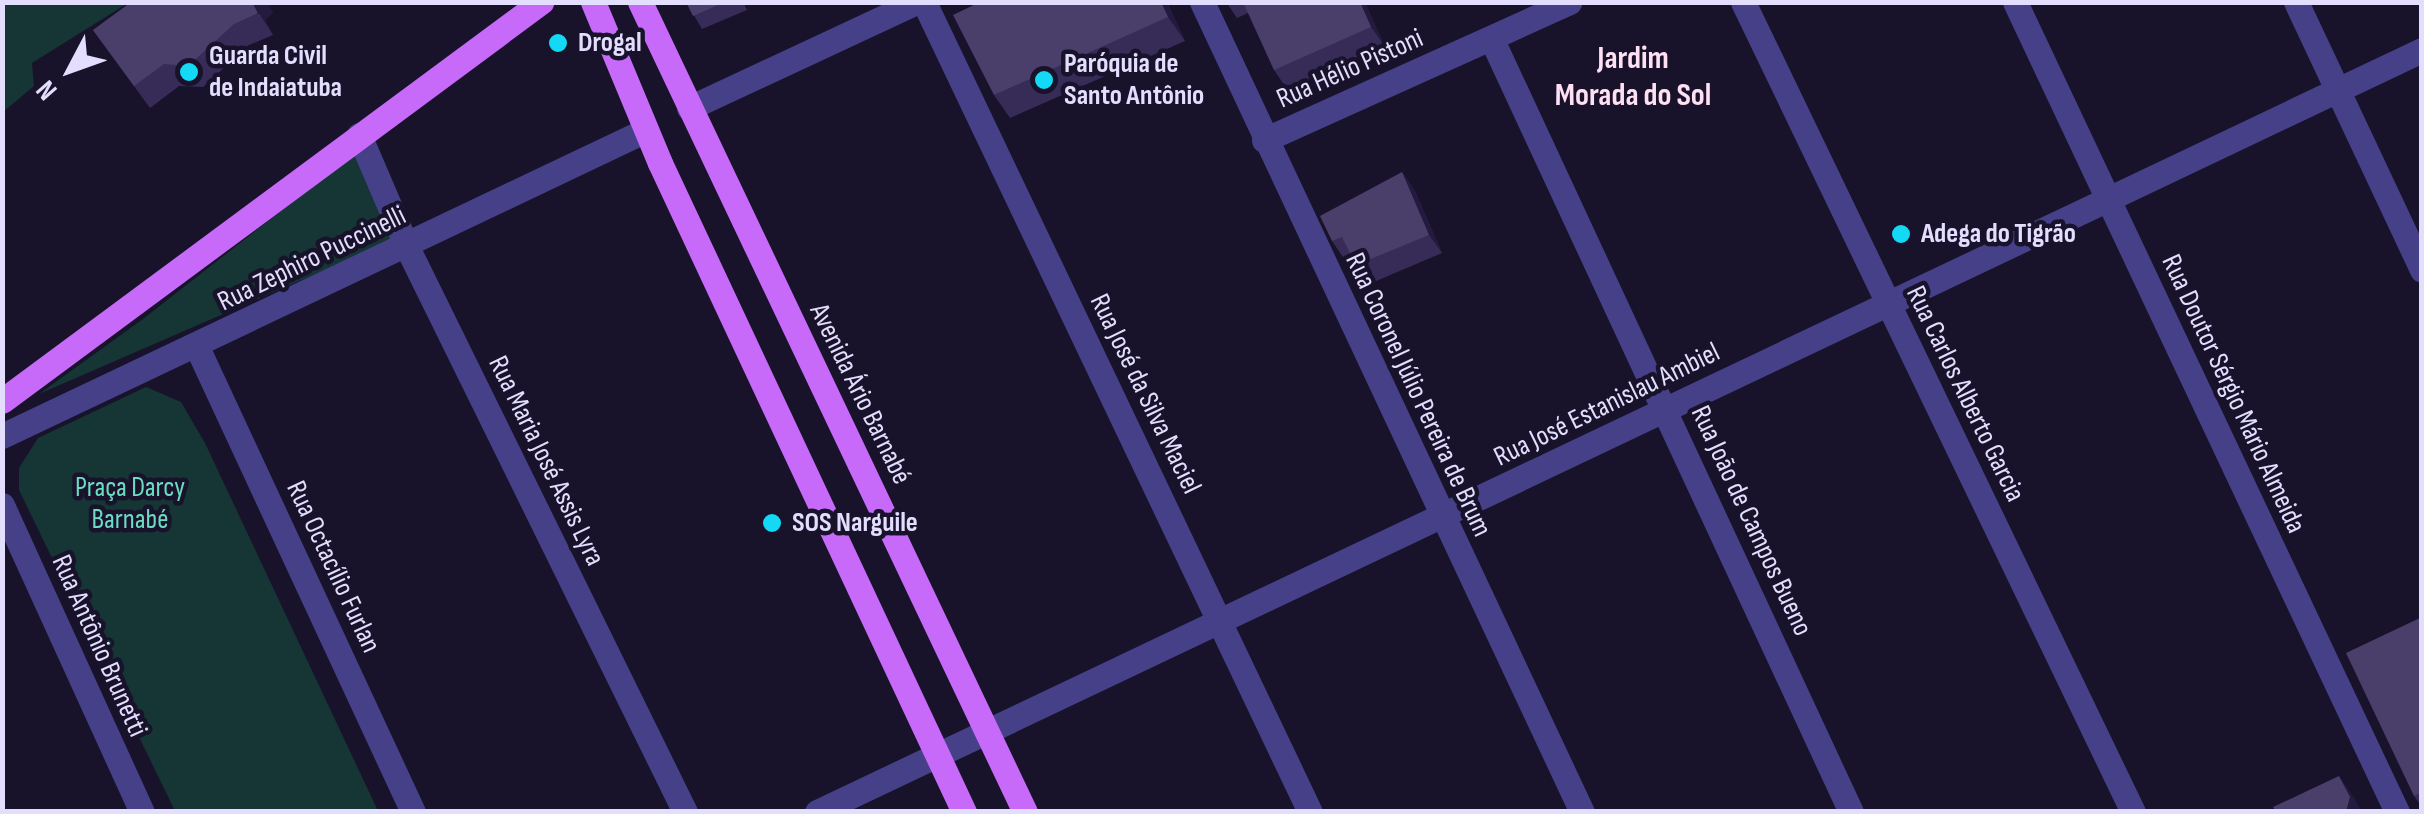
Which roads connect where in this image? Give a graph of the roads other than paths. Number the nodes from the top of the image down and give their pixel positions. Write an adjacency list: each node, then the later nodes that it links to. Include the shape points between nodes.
1 (541, 2): 16 (main road)
2 (594, 2): 15 (main road)
3 (640, 2): 14 (main road, Avenida Ário Barnabé)
4 (916, 2): 14 (street)
5 (924, 2): 28 (street, Rua José da Silva Maciel)
6 (1202, 2): 17 (street, Rua Coronel Júlio Pereira de Brum)
7 (1569, 2): 11 (street, Rua Hélio Pistoni)
8 (1743, 2): 21 (street, Rua Carlos Alberto Garcia)
9 (2015, 2): 18 (street, Rua Doutor Sérgio Mário Almeida)
10 (2296, 2): 13 (street)
11 (1492, 40): 17 (street, Rua Hélio Pistoni); 24 (street, Rua João de Campos Bueno)
12 (2422, 50): 13 (street, Rua José Estanislau Ambiel)
13 (2338, 92): 18 (street, Rua José Estanislau Ambiel); 20 (street)
14 (689, 108): 29 (main road, Avenida Ário Barnabé)
15 (646, 130): 19 (street, Rua Zephiro Puccinelli); 30 (main road)
16 (359, 135): 19 (street, Rua Maria José Assis Lyra); 23 (main road)
17 (1264, 140): 27 (street, Rua Coronel Júlio Pereira de Brum)
18 (2106, 198): 21 (street, Rua José Estanislau Ambiel); 41 (street, Rua Doutor Sérgio Mário Almeida)
19 (407, 247): 22 (street, Rua Zephiro Puccinelli); 33 (street, Rua Maria José Assis Lyra)
20 (2422, 270)
21 (1887, 303): 24 (street, Rua José Estanislau Ambiel); 40 (street, Rua Carlos Alberto Garcia)
22 (198, 347): 25 (street, Rua Zephiro Puccinelli); 32 (street, Rua Octacílio Furlan)
23 (2, 400)
24 (1666, 410): 27 (street, Rua José Estanislau Ambiel); 39 (street, Rua João de Campos Bueno)
25 (2, 436)
26 (2, 505): 31 (street, Rua Antônio Brunetti)
27 (1442, 517): 28 (street, Rua José Estanislau Ambiel); 38 (street, Rua Coronel Júlio Pereira de Brum)
28 (1221, 624): 29 (street, Rua José Estanislau Ambiel); 37 (street, Rua José da Silva Maciel)
29 (988, 730): 30 (street, Rua José Estanislau Ambiel); 36 (main road, Avenida Ário Barnabé)
30 (937, 754): 34 (street, Rua José Estanislau Ambiel); 35 (main road)
31 (142, 812)
32 (413, 812)
33 (685, 812)
34 (817, 812)
35 (964, 812)
36 (1025, 812)
37 (1310, 812)
38 (1582, 812)
39 (1851, 812)
40 (2133, 812)
41 (2397, 812)

